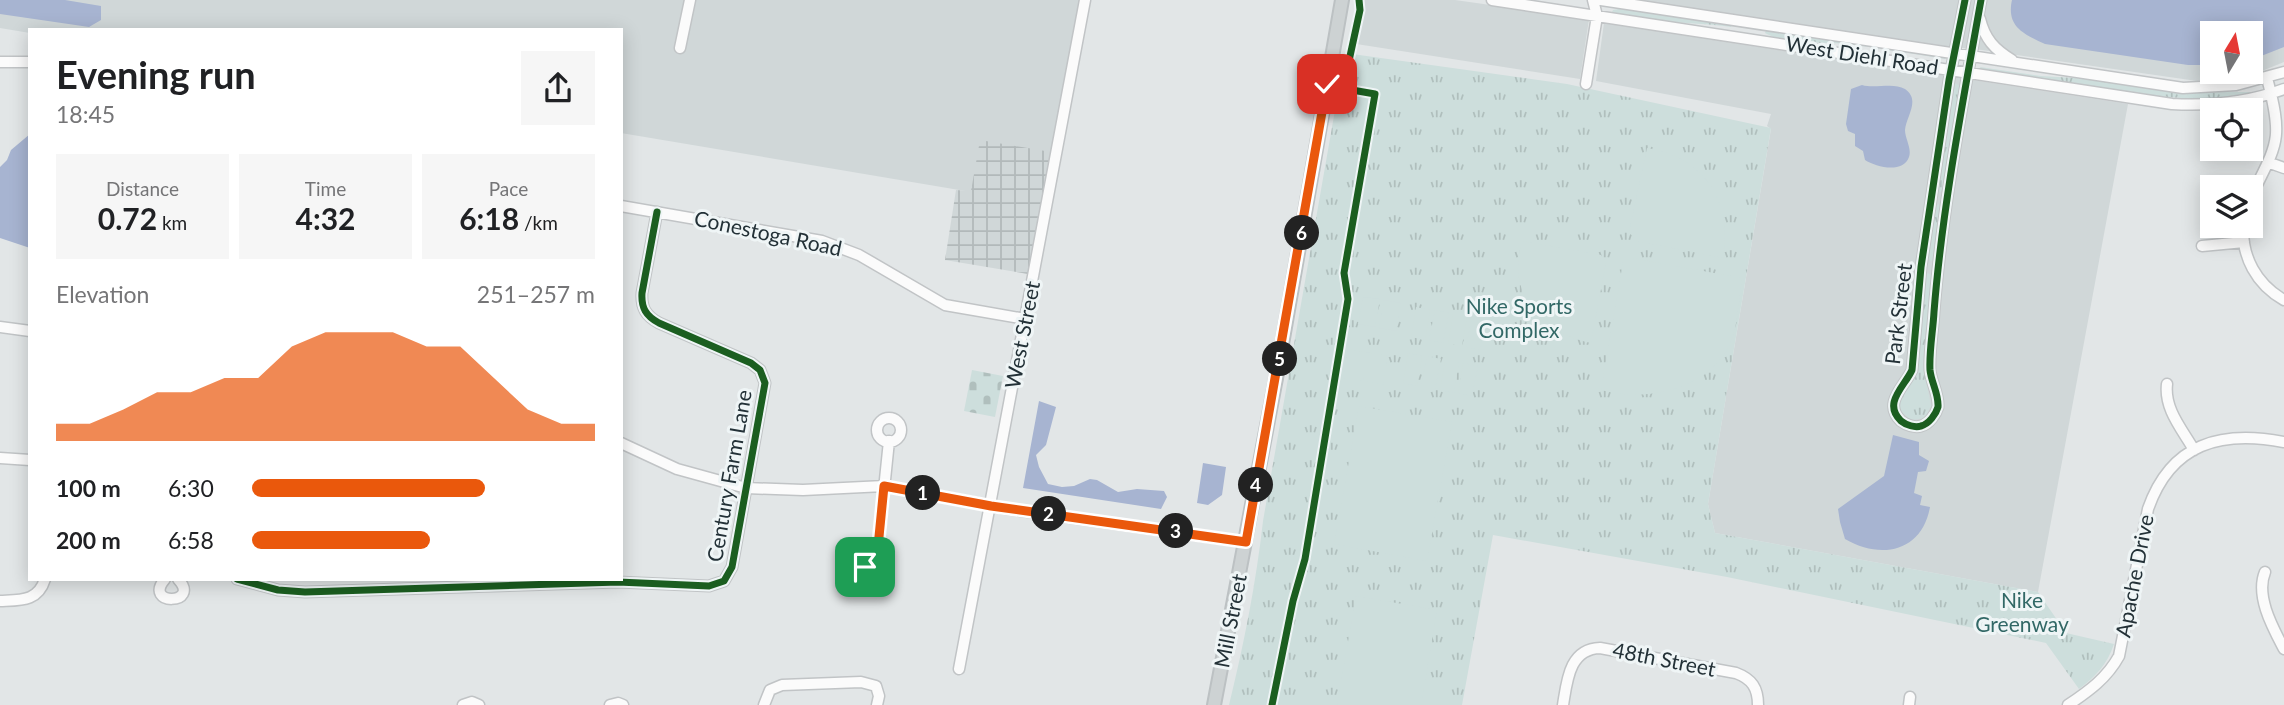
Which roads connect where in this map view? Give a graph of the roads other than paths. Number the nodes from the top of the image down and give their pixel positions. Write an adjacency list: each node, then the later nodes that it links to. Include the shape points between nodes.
1 (690, 0): 11 (street)
2 (1085, 0): 33 (street, West Street)
3 (1342, 0): 46 (main road, Mill Street)
4 (1492, 0): 10 (street, West Diehl Road)
5 (1593, 0): 10 (street)
6 (1601, 0): 12 (street, West Diehl Road)
7 (1965, 0): 12 (street, Park Street)
8 (1981, 0): 9 (street, Park Street)
9 (1979, 15): 13 (street, Park Street); 16 (street, via 1990,43)
10 (1597, 16): 17 (street, West Diehl Road); 21 (street)
11 (680, 48)
12 (1955, 54): 13 (street, West Diehl Road); 17 (street, Park Street)
13 (1971, 56): 16 (street, West Diehl Road); 18 (street, Park Street)
14 (0, 62): 15 (street)
15 (28, 62)
16 (2019, 63): 20 (street, West Diehl Road, via 2183,88)
17 (1952, 70): 18 (street, West Diehl Road); 18 (street, Park Street, via 1921,267 1912,370 1894,398 1898,416 1912,426 1929,422 1938,405 1930,372 1938,268)
18 (1968, 72): 23 (street, West Diehl Road, via 2172,104 2222,104)
19 (2284, 72): 20 (street, West Diehl Road)
20 (2267, 78): 23 (street)
21 (1586, 84)
22 (2284, 89): 23 (street, West Diehl Road)
23 (2273, 94): 24 (street, via 2280,120)
24 (2270, 163): 25 (street); 26 (street)
25 (2284, 169)
26 (2263, 176)
27 (623, 206): 28 (street, Conestoga Road)
28 (657, 212): 33 (street, Conestoga Road, via 822,241 859,255 945,305); 44 (street, Century Farm Lane, via 642,293 647,316 751,363 763,375)
29 (2244, 238): 30 (street)
30 (2244, 242): 31 (street); 32 (street, via 2258,277)
31 (2202, 246)
32 (2284, 300)
33 (1026, 319): 45 (street, West Street)
34 (0, 327): 35 (street)
35 (28, 331)
36 (2167, 384): 40 (street, via 2169,407)
37 (889, 441): 43 (street)
38 (2284, 442): 40 (street, Apache Drive, via 2234,437)
39 (623, 444): 44 (street, via 677,469)
40 (2194, 450): 66 (street, Apache Drive, via 2169,471 2151,499 2119,656 2099,683)
41 (0, 458): 42 (street)
42 (28, 460)
43 (884, 486): 44 (street, via 803,491); 45 (street); 47 (street)
44 (746, 488): 53 (street, Century Farm Lane, via 732,567 727,578 715,586)
45 (991, 506): 46 (street); 56 (street, West Street)
46 (1246, 542): 63 (main road, Mill Street)
47 (877, 557)
48 (2265, 572): 55 (street, via 2262,594)
49 (44, 581): 54 (street, via 31,598)
50 (164, 581): 51 (street, via 161,592 171,600 183,593)
51 (180, 581)
52 (244, 581): 53 (street, Century Farm Lane, via 305,592)
53 (504, 582)
54 (0, 601)
55 (2284, 649)
56 (960, 669)
57 (463, 705): 58 (street)
58 (479, 705)
59 (610, 705): 60 (street)
60 (623, 705)
61 (764, 705): 62 (street, via 775,686 860,682 876,686)
62 (877, 705)
63 (1214, 705)
64 (1563, 705): 65 (street, 48th Street, via 1577,658 1594,648 1736,673 1752,682)
65 (1758, 705)
66 (2068, 705)

